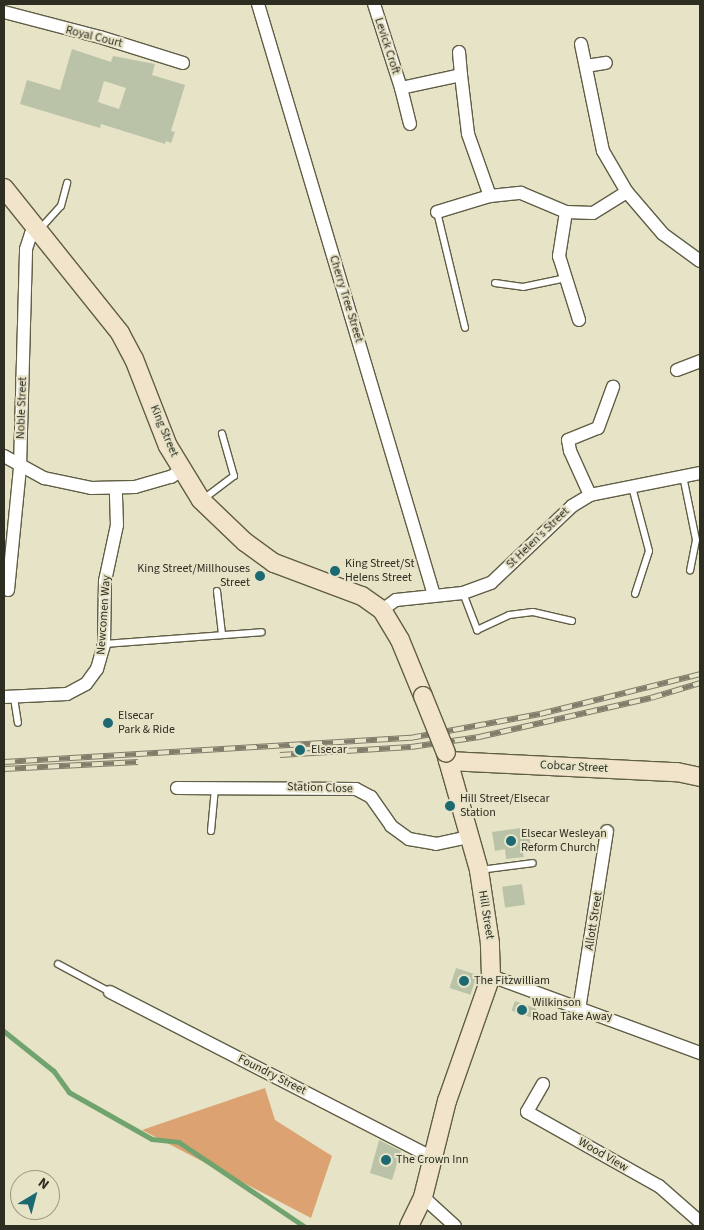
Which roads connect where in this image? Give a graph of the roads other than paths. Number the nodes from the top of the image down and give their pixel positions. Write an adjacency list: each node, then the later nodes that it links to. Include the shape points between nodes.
1 (258, 4): 42 (street, Cherry Tree Street)
2 (374, 4): 10 (street, Levick Croft)
3 (4, 12): 6 (street, Royal Court)
4 (581, 44): 8 (street)
5 (459, 52): 9 (street)
6 (184, 63)
7 (606, 63): 8 (street)
8 (586, 66): 14 (street, via 603,151)
9 (461, 75): 10 (street, Levick Croft); 15 (street, via 468,134)
10 (401, 88): 11 (street, Levick Croft)
11 (410, 124)
12 (67, 183): 18 (lane, via 61,206)
13 (4, 188): 18 (main road, King Street)
14 (627, 192): 17 (street, via 593,213); 19 (street, via 663,234)
15 (490, 196): 16 (street); 17 (street, via 521,194)
16 (438, 212): 23 (lane)
17 (566, 212): 20 (street, via 559,256)
18 (38, 229): 29 (street, Noble Street, via 31,234 26,249); 30 (main road, King Street, via 120,333)
19 (700, 260)
20 (566, 278): 21 (lane, via 523,287); 22 (street)
21 (495, 283)
22 (579, 320)
23 (465, 328)
24 (700, 361): 25 (street)
25 (677, 370)
26 (613, 387): 35 (street, via 598,428 568,440 570,452)
27 (222, 434): 36 (lane, via 234,476)
28 (4, 456): 29 (street)
29 (20, 467): 34 (street, via 62,483); 38 (street, Noble Street)
30 (181, 470): 34 (street, via 157,481); 36 (main road, King Street)
31 (700, 473): 32 (street, St Helen's Street)
32 (683, 476): 33 (street, St Helen's Street); 37 (lane, via 696,540)
33 (632, 487): 35 (street, St Helen's Street); 41 (lane, via 648,551)
34 (116, 488): 47 (street, Newcomen Way, via 118,514 105,580)
35 (590, 494): 40 (street, St Helen's Street, via 572,506 491,583)
36 (201, 500): 43 (main road, King Street, via 245,542 274,563 362,596)
37 (690, 570)
38 (8, 590)
39 (217, 591): 46 (lane)
40 (463, 593): 42 (street, St Helen's Street); 44 (lane, via 477,630 509,615 532,612)
41 (635, 594)
42 (434, 595): 43 (street, St Helen's Street, via 396,600)
43 (382, 610): 50 (main road, Hill Street, bridge, via 400,640)
44 (572, 621)
45 (262, 632): 46 (lane)
46 (222, 634): 47 (lane)
47 (104, 644): 48 (street, Newcomen Way, via 97,669 77,690 52,697)
48 (9, 698): 49 (lane)
49 (18, 723)
50 (447, 757): 51 (main road, Cobcar Street, via 677,772); 56 (main road, Hill Street)
51 (700, 777)
52 (177, 788): 53 (street, Station Close)
53 (215, 788): 55 (lane); 56 (street, Station Close, via 356,789 371,797 392,826 413,841 436,844)
54 (607, 831): 62 (street, Allott Street)
55 (211, 832)
56 (469, 836): 58 (main road, Hill Street)
57 (533, 863): 58 (lane)
58 (478, 870): 60 (main road, Hill Street, via 490,943)
59 (58, 964): 61 (lane)
60 (491, 976): 62 (street); 65 (main road, Hill Street, via 447,1101)
61 (110, 992): 65 (street, Foundry Street)
62 (579, 1010): 63 (street)
63 (700, 1053)
64 (543, 1084): 67 (street, Wood View, via 527,1112 659,1186)
65 (433, 1158): 66 (main road, Hill Street)
66 (423, 1197): 68 (main road, Hill Street); 69 (street)
67 (698, 1223)
68 (409, 1226)
69 (455, 1226)

